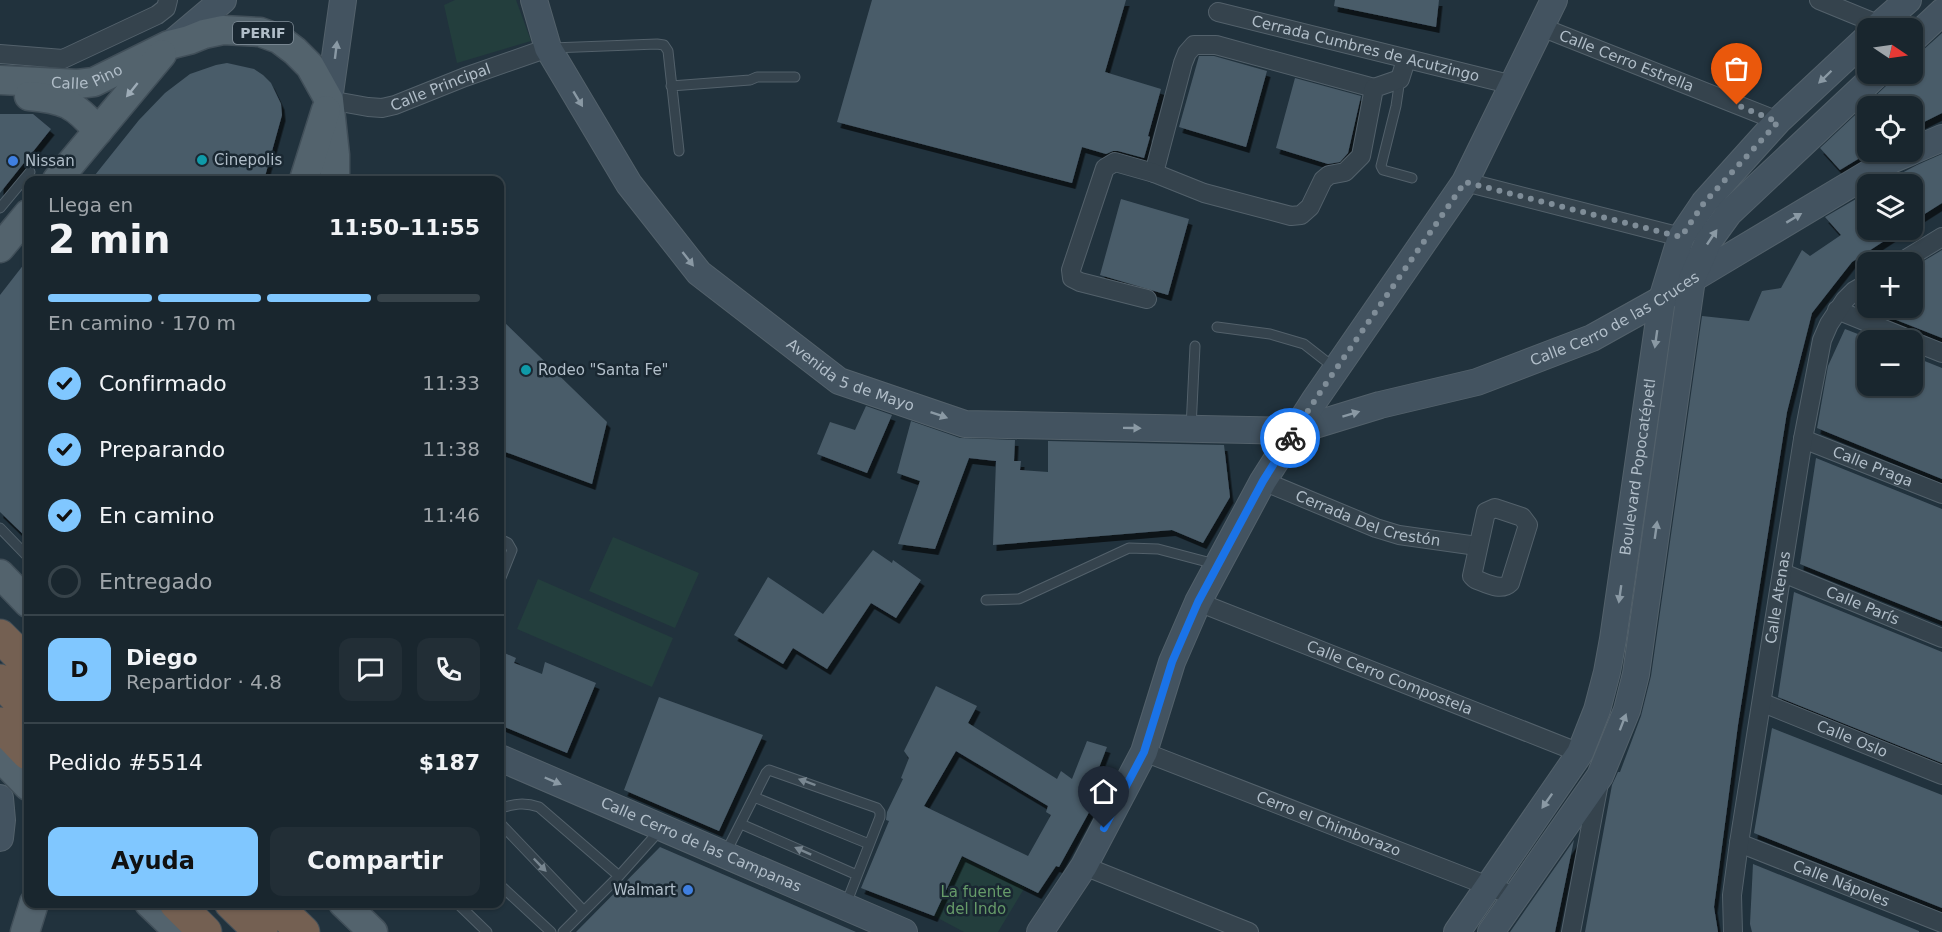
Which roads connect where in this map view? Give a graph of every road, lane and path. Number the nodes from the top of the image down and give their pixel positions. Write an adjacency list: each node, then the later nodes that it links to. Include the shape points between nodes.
1 (223, 0): 14 (street)
2 (343, 0): 27 (street, one-way to 2)
3 (534, 0): 16 (street, Avenida 5 de Mayo)
4 (1554, 0): 12 (street)
5 (1819, 0): 11 (street)
6 (1908, 0): 10 (street, Boulevard Popocatépetl)
7 (167, 4): 17 (street, via 157,15 63,59)
8 (1218, 12): 18 (street, Cerrada Cumbres de Acutzingo)
9 (1942, 12): 13 (street)
10 (1888, 18)
11 (1857, 20)
12 (1541, 27): 23 (street); 28 (street, Calle Cerro Estrella)
13 (1923, 30)
14 (169, 45): 21 (main road, Calle Pino, via 94,82); 27 (main road, PERIF, via 224,30 260,32 295,51 310,66); 29 (main road, one-way to 29)
15 (1857, 47): 28 (street, Boulevard Popocatépetl, one-way to 28)
16 (548, 48): 24 (lane, via 664,45 668,51); 27 (street, Calle Principal, via 395,105 368,108); 60 (street, Avenida 5 de Mayo, one-way to 60, via 629,184 699,273 839,381 965,424)
17 (0, 54)
18 (1406, 60): 20 (street); 23 (street, Cerrada Cumbres de Acutzingo)
19 (795, 77): 24 (lane)
20 (1400, 79): 25 (street); 40 (lane, via 1381,166 1383,170)
21 (0, 80)
22 (1866, 84): 49 (street, Boulevard Popocatépetl, one-way to 22, via 1707,242 1729,213)
23 (1513, 85): 42 (street)
24 (670, 86): 32 (lane)
25 (1374, 88): 36 (street, via 1361,156 1345,172 1323,180 1310,207 1301,215 1291,216 1204,193); 36 (street, via 1216,45 1194,45 1183,63)
26 (0, 96): 29 (main road, Calle Pino, via 52,98 83,114)
27 (330, 100): 35 (main road); 39 (main road)
28 (1778, 122): 45 (street, Boulevard Popocatépetl, via 1704,203)
29 (98, 131): 38 (main road)
30 (1942, 138): 31 (street, Calle Cerro de las Cruces)
31 (1923, 146)
32 (679, 151)
33 (1888, 162): 49 (street, Calle Cerro de las Cruces, one-way to 33)
34 (30, 172): 37 (lane)
35 (333, 172)
36 (1154, 173): 51 (street, via 1115,162 1105,168 1071,270 1072,278 1080,282)
37 (27, 176)
38 (60, 176)
39 (305, 176)
40 (1412, 178)
41 (24, 179): 43 (lane)
42 (1465, 182): 45 (street); 59 (street)
43 (0, 208)
44 (24, 219): 47 (main road)
45 (1681, 237): 52 (street, Boulevard Popocatépetl)
46 (1942, 237): 48 (street)
47 (0, 248)
48 (1917, 252)
49 (1692, 279): 52 (street, Calle Cerro de las Cruces); 89 (street, Boulevard Popocatépetl, one-way to 49, via 1627,710 1636,674)
50 (1857, 289): 53 (street, Calle Atenas)
51 (1147, 299)
52 (1662, 299): 61 (street, Calle Cerro de las Cruces, one-way to 52, via 1477,382 1592,339); 85 (street, Boulevard Popocatépetl, one-way to 85, via 1613,639 1597,710)
53 (1838, 310): 55 (street); 62 (street, Calle Atenas, via 1822,340)
54 (1217, 327): 59 (lane, via 1270,334 1304,344)
55 (1886, 330)
56 (1923, 345): 58 (street)
57 (1195, 346): 60 (lane)
58 (1942, 353)
59 (1336, 369): 61 (street)
60 (1191, 429): 61 (street, Avenida 5 de Mayo)
61 (1294, 431): 63 (street)
62 (1803, 438): 64 (street, Calle Praga); 71 (street, Calle Atenas)
63 (1263, 481): 67 (street, Cerrada Del Crestón, via 1399,535); 69 (street)
64 (1942, 494)
65 (0, 528): 68 (lane)
66 (504, 541): 70 (lane, via 512,550)
67 (1477, 546)
68 (24, 553)
69 (1217, 565): 74 (lane, via 1158,549 1128,548 1019,599); 75 (street)
70 (504, 570)
71 (1783, 573): 77 (street, Calle París); 80 (street, Calle Atenas)
72 (0, 574): 73 (main road)
73 (24, 599)
74 (986, 600)
75 (1198, 602): 84 (street, via 1172,662); 85 (street, Calle Cerro Compostela)
76 (0, 636): 78 (highway)
77 (1942, 638)
78 (24, 660)
79 (0, 681): 81 (highway)
80 (1763, 703): 88 (street, Calle Oslo); 98 (street, Calle Atenas)
81 (24, 705)
82 (0, 724): 83 (highway)
83 (24, 749)
84 (1144, 752): 101 (street); 104 (street, Cerro el Chimborazo)
85 (1580, 753): 104 (street, Boulevard Popocatépetl, one-way to 104)
86 (0, 757): 90 (main road)
87 (504, 760): 96 (street, Calle Cerro de las Campanas, one-way to 96)
88 (1942, 775)
89 (1600, 776): 106 (street, Boulevard Popocatépetl); 129 (street, Boulevard Popocatépetl)
90 (24, 782)
91 (754, 797): 94 (lane); 99 (lane); 99 (lane, one-way to 91, via 880,817 877,808 770,770)
92 (0, 798): 97 (street)
93 (504, 807): 103 (lane, via 528,803 539,807)
94 (741, 824): 100 (lane); 102 (lane, one-way to 94)
95 (504, 827): 114 (lane, one-way to 114)
96 (662, 827): 100 (street, Calle Cerro de las Campanas); 103 (lane)
97 (0, 838)
98 (1739, 843): 115 (street, Calle Nápoles); 130 (street, Calle Atenas, via 1732,895)
99 (869, 844): 102 (lane)
100 (725, 854): 107 (street, Calle Cerro de las Campanas)
101 (1084, 866): 125 (street); 126 (street)
102 (857, 875): 107 (lane)
103 (619, 876): 114 (lane)
104 (1488, 886): 106 (street, Cerro el Chimborazo); 127 (street, Boulevard Popocatépetl)
105 (504, 889): 122 (lane)
106 (1514, 896): 128 (street, Boulevard Popocatépetl)
107 (845, 906): 124 (street, Calle Cerro de las Campanas)
108 (32, 908): 116 (main road)
109 (154, 908): 117 (main road)
110 (181, 908): 118 (highway)
111 (236, 908): 119 (highway)
112 (278, 908): 120 (highway)
113 (462, 908): 121 (lane)
114 (584, 911): 123 (lane)
115 (1942, 923)
116 (25, 932)
117 (179, 932)
118 (205, 932)
119 (261, 932)
120 (303, 932)
121 (487, 932)
122 (551, 932)
123 (563, 932)
124 (904, 932)
125 (1040, 932)
126 (1249, 932)
127 (1457, 932)
128 (1491, 932)
129 (1571, 932)
130 (1733, 932)

